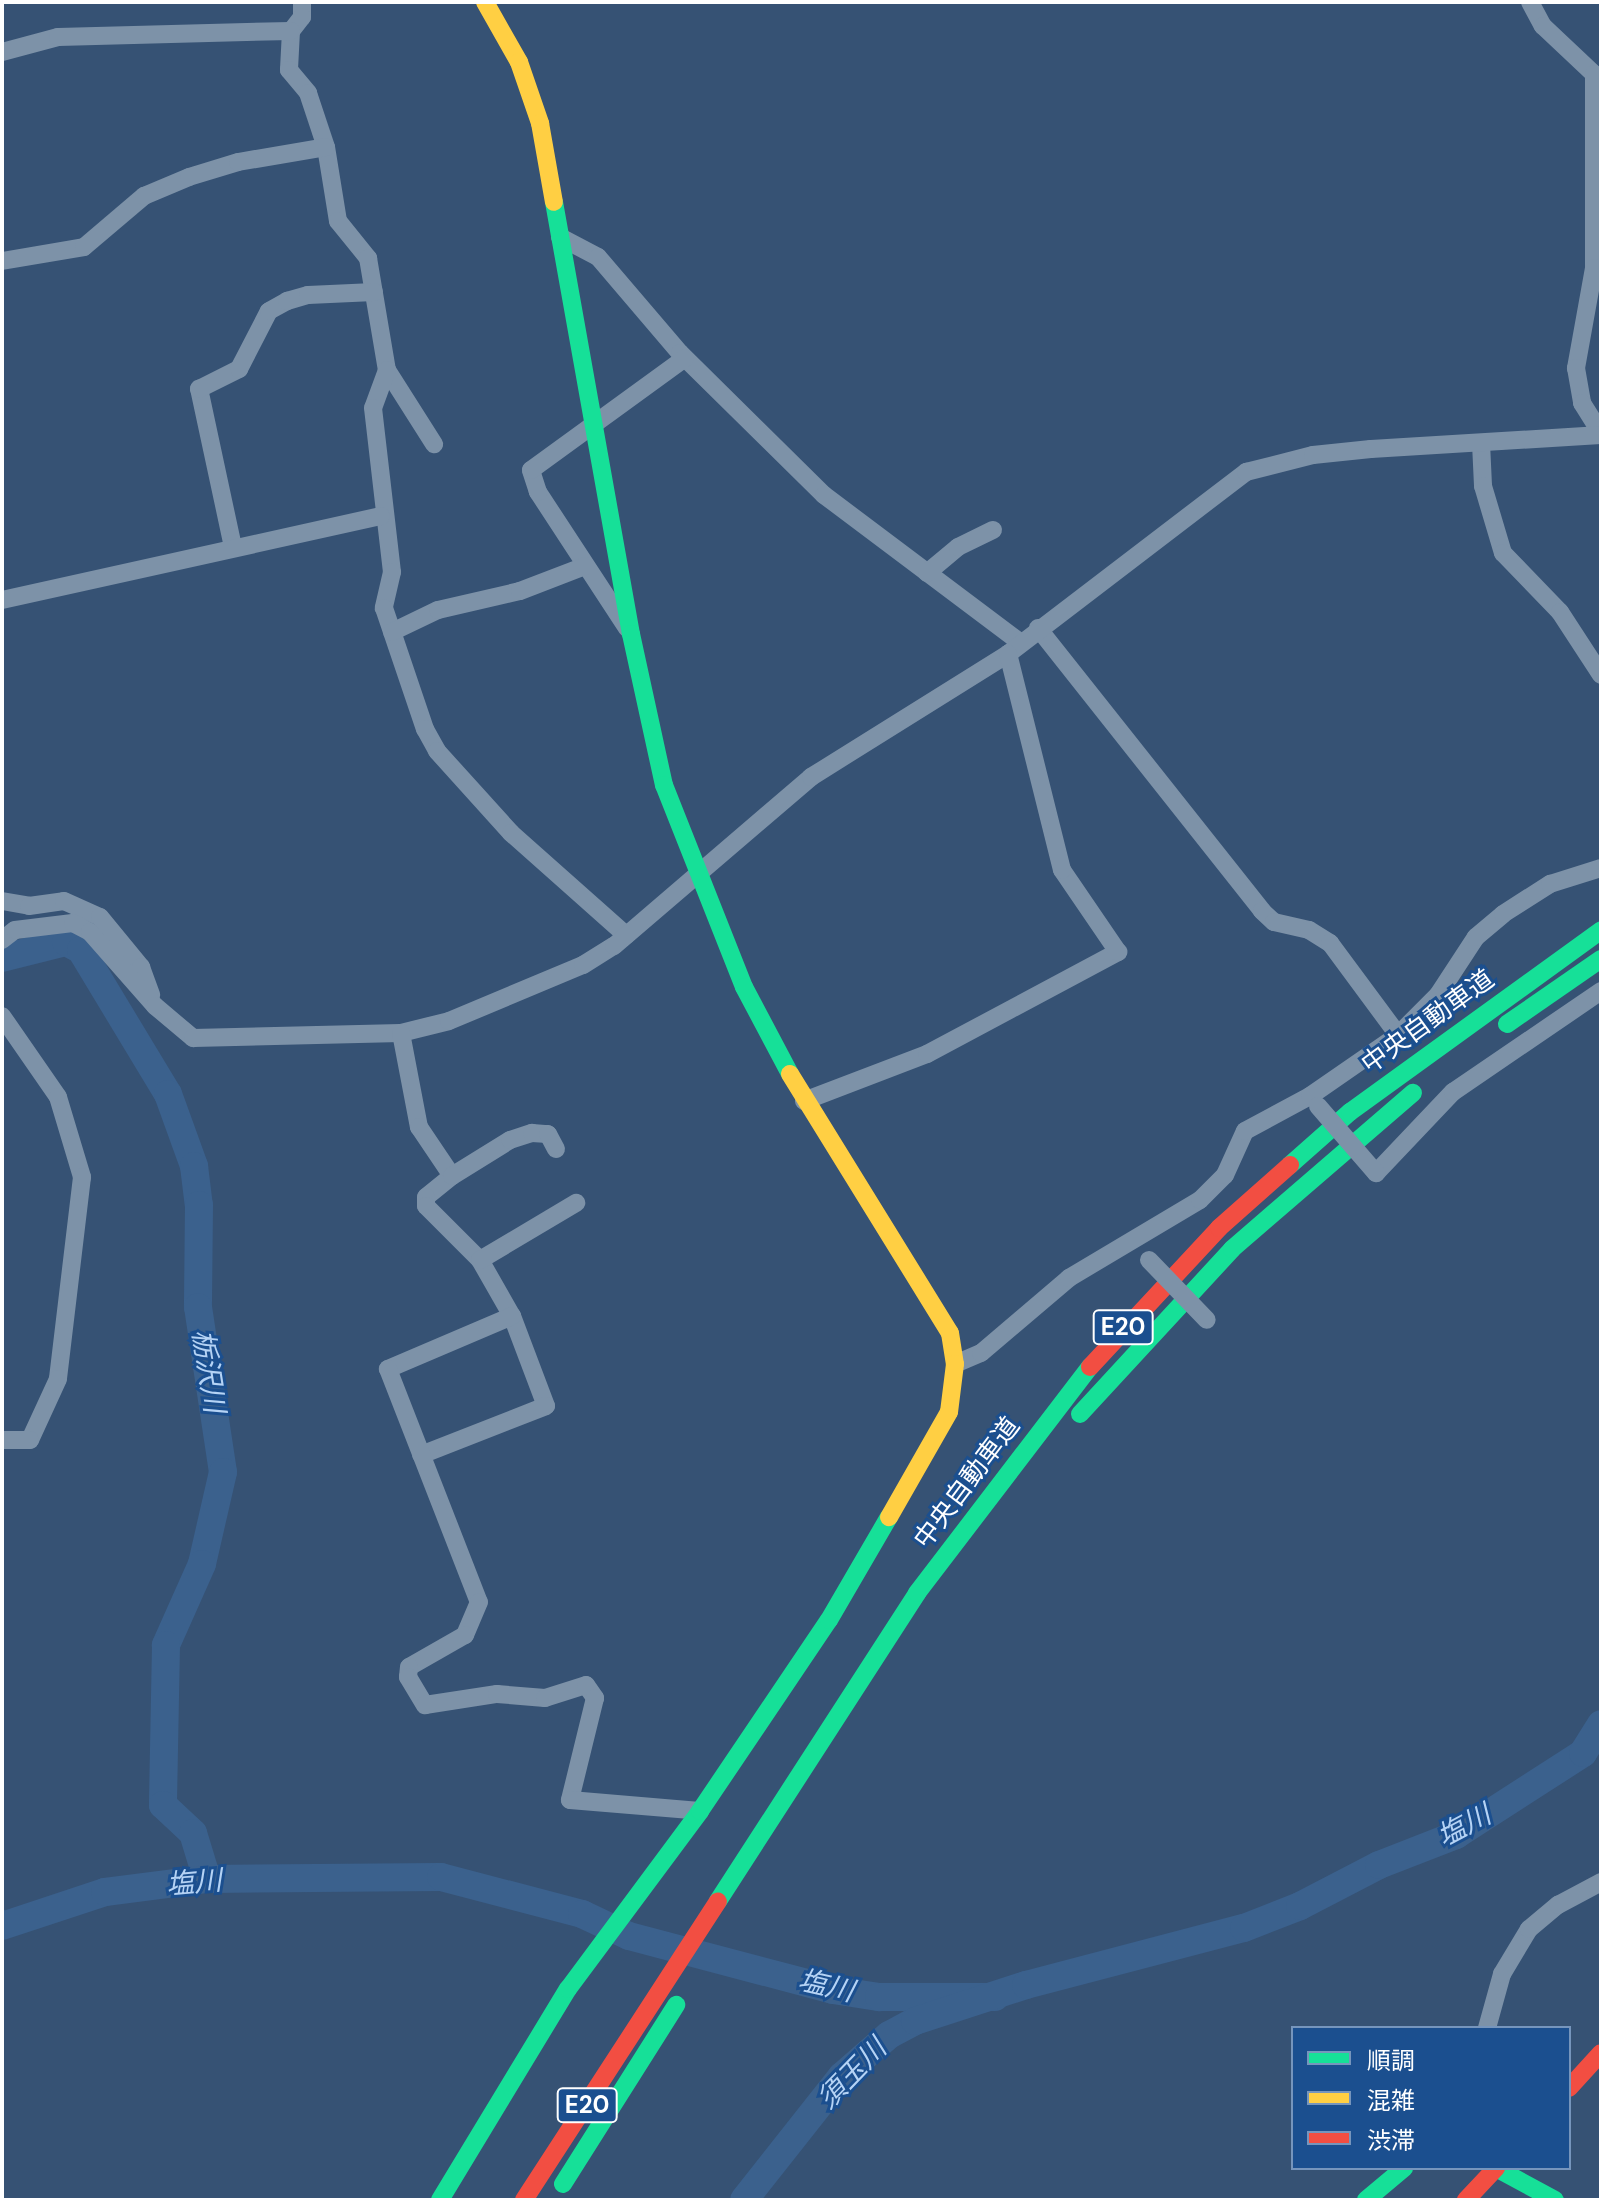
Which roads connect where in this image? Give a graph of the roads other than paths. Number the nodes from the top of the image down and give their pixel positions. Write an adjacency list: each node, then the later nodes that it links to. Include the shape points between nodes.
1 (302, 2): 4 (street, via 302,17)
2 (485, 2): 7 (main road, via 530,88)
3 (1530, 2): 13 (street, via 1543,26 1594,74 1594,268 1576,368 1582,403)
4 (291, 31): 5 (street, via 58,37); 6 (street, via 289,70 308,93)
5 (2, 52)
6 (326, 147): 8 (street, via 238,162 189,177 144,196 84,247); 9 (street, via 338,221 368,258)
7 (560, 237): 10 (street, via 598,257); 12 (main road)
8 (2, 261)
9 (374, 292): 11 (street); 18 (street, via 287,301 269,311 239,369 199,389)
10 (685, 358): 12 (street); 20 (street, via 824,495)
11 (387, 370): 15 (street); 16 (street, via 373,408)
12 (594, 425): 19 (street, via 531,470 538,492); 24 (main road)
13 (1601, 435): 14 (street)
14 (1481, 443): 22 (street, via 1313,455 1246,472); 26 (street, via 1483,486 1503,553 1560,612)
15 (434, 444)
16 (381, 516): 18 (street); 23 (street, via 392,572 384,608)
17 (993, 530): 20 (street, via 958,547)
18 (233, 547): 21 (street)
19 (585, 566): 23 (street, via 520,591 438,610); 24 (street)
20 (927, 573): 25 (street)
21 (2, 600)
22 (1038, 628): 25 (street); 38 (street, via 1262,911 1274,922 1309,930 1330,943)
23 (392, 632): 31 (street, via 437,751 511,833)
24 (631, 634): 28 (main road, via 664,785)
25 (1015, 648): 28 (street, via 811,777); 41 (street, via 1062,870 1118,952 927,1054)
26 (1601, 675)
27 (1601, 868): 38 (street, via 1550,884 1503,914 1476,937 1438,995)
28 (698, 873): 31 (street); 41 (main road, via 744,987)
29 (2, 901): 35 (street, via 29,906 64,901 100,917 141,967)
30 (1601, 930): 64 (main road, 中央自動車道 / E20, via 1350,1112 1219,1228 1116,1334 917,1593)
31 (626, 935): 37 (street, via 583,965 449,1021)
32 (2, 940): 35 (street, via 15,930 73,923 90,932)
33 (1601, 959): 39 (main road, 中央自動車道)
34 (1601, 991): 42 (street, bridge, via 1453,1092 1376,1173)
35 (155, 1006): 37 (street, via 193,1038)
36 (3, 1023): 51 (street, via 58,1097 82,1177 58,1379 30,1440)
37 (401, 1033): 44 (street, via 419,1127)
38 (1398, 1035): 42 (street)
39 (1457, 1060)
40 (1434, 1077): 53 (main road, 中央自動車道 / E20, via 1232,1249 1134,1351)
41 (804, 1101): 50 (main road, via 935,1305 950,1333)
42 (1314, 1101): 46 (street, via 1245,1131 1225,1175 1200,1200)
43 (556, 1149): 44 (street, via 548,1134 532,1133 510,1140)
44 (452, 1176): 47 (street, via 426,1197 426,1206)
45 (576, 1203): 47 (street)
46 (1131, 1245): 49 (street, bridge); 50 (street, via 1069,1278 981,1353)
47 (480, 1260): 48 (street)
48 (512, 1316): 52 (street, via 388,1369); 52 (street, via 546,1406)
49 (1207, 1320)
50 (955, 1364): 54 (main road, via 949,1412 938,1435 821,1633)
51 (2, 1440)
52 (421, 1455): 54 (street, via 479,1602 465,1635 409,1667 408,1677 425,1705 497,1694 545,1698 586,1685 595,1698 570,1800)
53 (1035, 1472)
54 (696, 1818): 63 (main road, via 568,1989)
55 (1601, 1882): 57 (street, via 1558,1905 1529,1929 1502,1974)
56 (689, 1985): 65 (main road, E20)
57 (1488, 2026)
58 (1601, 2053): 59 (main road)
59 (1571, 2086)
60 (1402, 2170): 66 (main road)
61 (1494, 2170): 67 (main road)
62 (1500, 2170): 68 (main road)
63 (440, 2200)
64 (524, 2200)
65 (551, 2200)
66 (1366, 2200)
67 (1466, 2200)
68 (1555, 2200)

